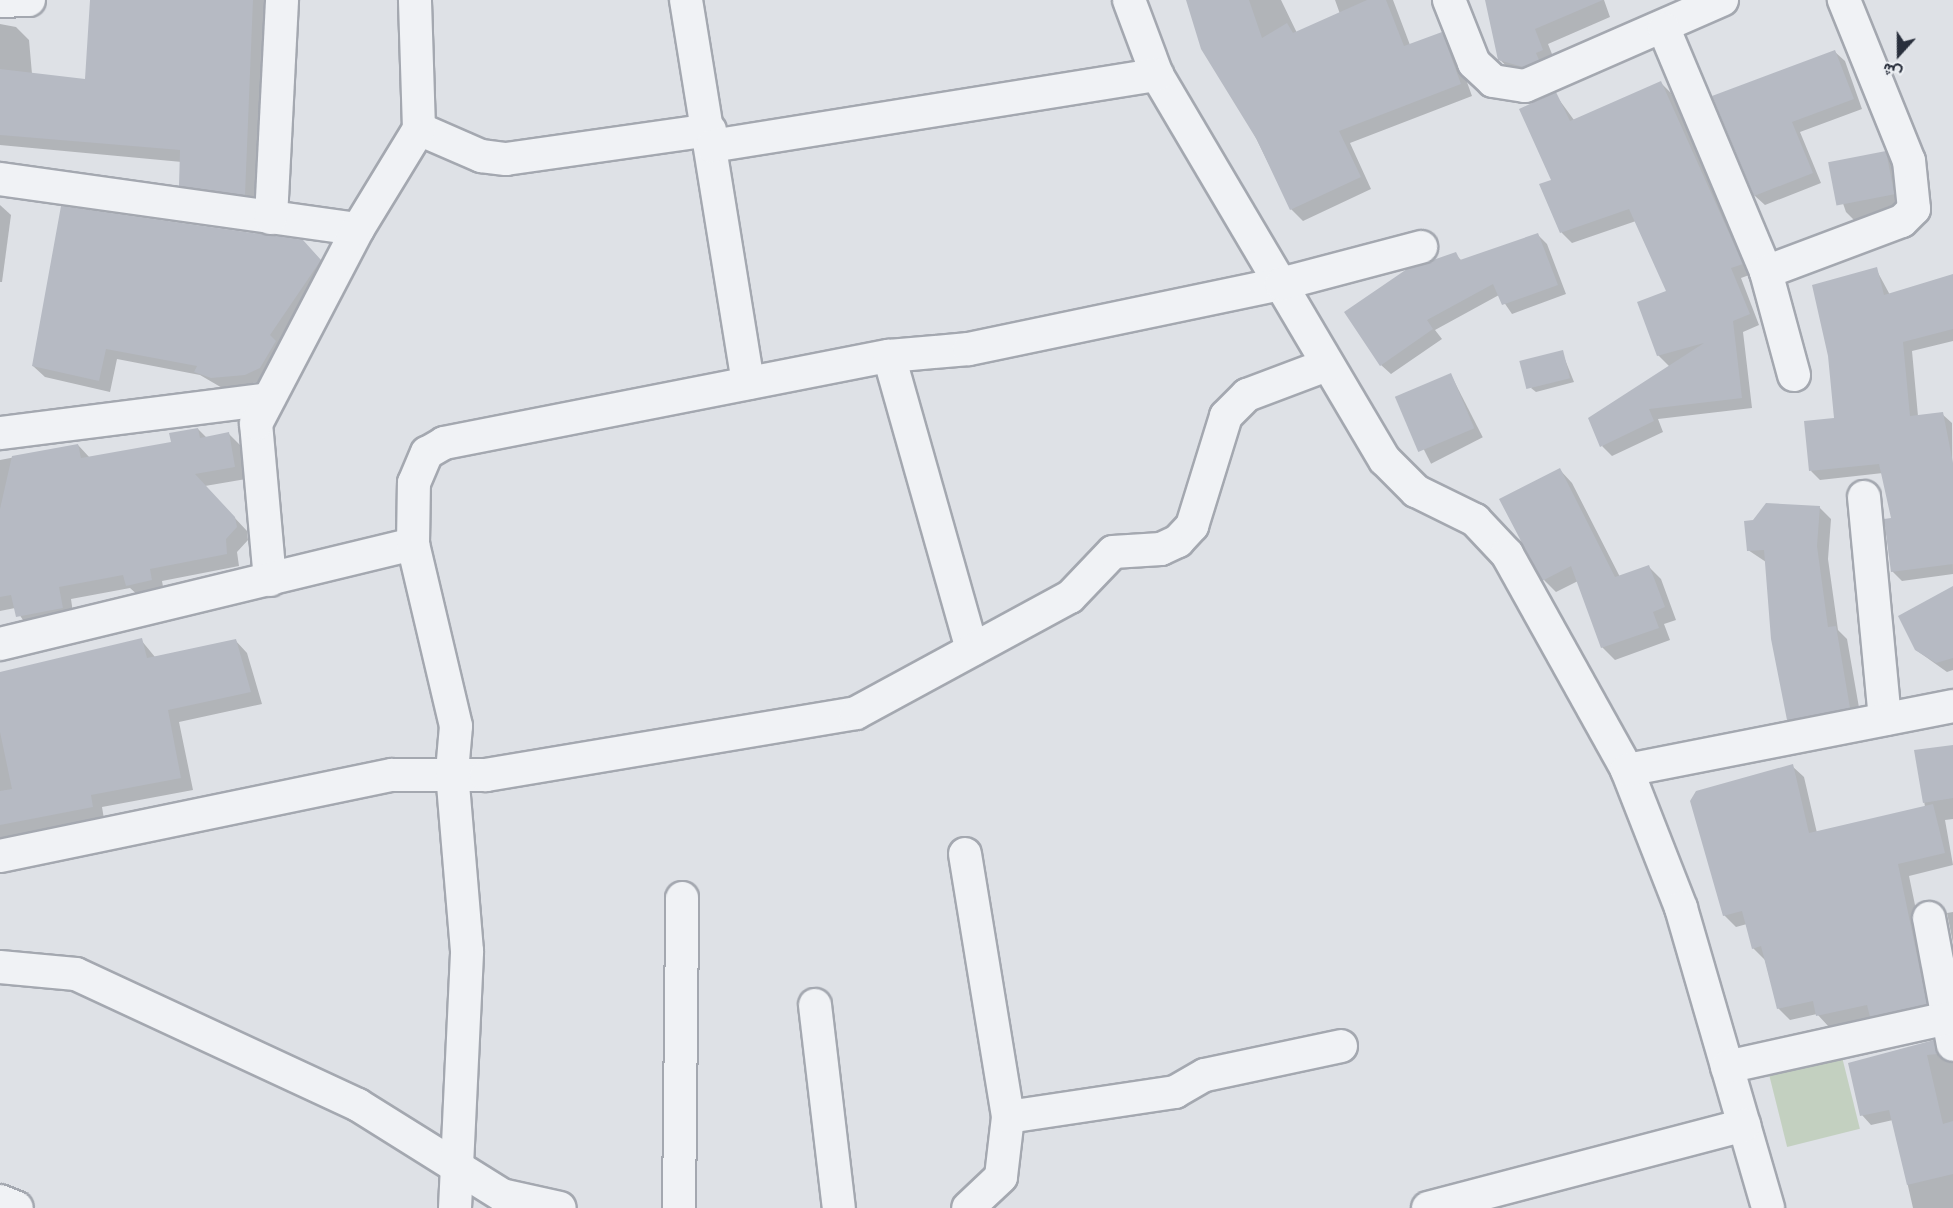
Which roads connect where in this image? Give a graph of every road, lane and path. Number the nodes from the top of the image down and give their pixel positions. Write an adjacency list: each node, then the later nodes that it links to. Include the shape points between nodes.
1 (29, 0): 9 (street)
2 (282, 0): 15 (street)
3 (415, 0): 12 (street)
4 (686, 0): 13 (street)
5 (1129, 0): 11 (street)
6 (1449, 0): 10 (street, via 1474,63 1493,81 1525,86)
7 (1722, 0): 10 (street)
8 (1844, 0): 18 (street, via 1909,161 1914,209 1902,221)
9 (0, 1)
10 (1664, 29): 18 (street)
11 (1157, 75): 13 (street); 19 (street)
12 (419, 129): 13 (street, via 481,156 506,159); 16 (street)
13 (711, 138): 23 (street)
14 (0, 180): 15 (street)
15 (271, 218): 16 (street)
16 (358, 229): 24 (street)
17 (1421, 247): 19 (street)
18 (1766, 272): 22 (street)
19 (1281, 284): 20 (street, via 969,349); 21 (street)
20 (889, 356): 23 (street); 30 (street)
21 (1327, 365): 30 (street, via 1247,395 1226,416 1192,526 1179,540 1161,549 1113,552 1070,597); 33 (street, via 1384,460 1416,490 1475,520 1507,554)
22 (1794, 375)
23 (748, 383): 27 (street, via 444,443 419,465)
24 (263, 400): 25 (street); 28 (street, via 255,439)
25 (0, 433)
26 (1864, 497): 32 (street)
27 (414, 544): 28 (street); 34 (street, via 456,726)
28 (270, 580): 29 (street)
29 (0, 644)
30 (972, 650): 34 (street, via 856,713 486,775)
31 (1953, 706): 32 (street)
32 (1885, 719): 33 (street)
33 (1627, 770): 43 (street, via 1681,908)
34 (452, 772): 36 (street, via 392,775); 46 (street, via 467,951)
35 (965, 854): 44 (street)
36 (0, 856)
37 (682, 898): 51 (street)
38 (1929, 918): 41 (street)
39 (0, 967): 46 (street, via 76,974 358,1105)
40 (815, 1005): 52 (street)
41 (1950, 1032): 43 (street)
42 (1341, 1046): 44 (street, via 1205,1076 1175,1092)
43 (1727, 1067): 45 (street)
44 (1008, 1117): 53 (street, via 1001,1176)
45 (1744, 1125): 54 (street); 55 (street)
46 (461, 1172): 49 (street); 50 (street, via 502,1195)
47 (0, 1201): 48 (street)
48 (17, 1208)
49 (455, 1208)
50 (560, 1208)
51 (679, 1208)
52 (838, 1208)
53 (968, 1208)
54 (1428, 1208)
55 (1768, 1208)

